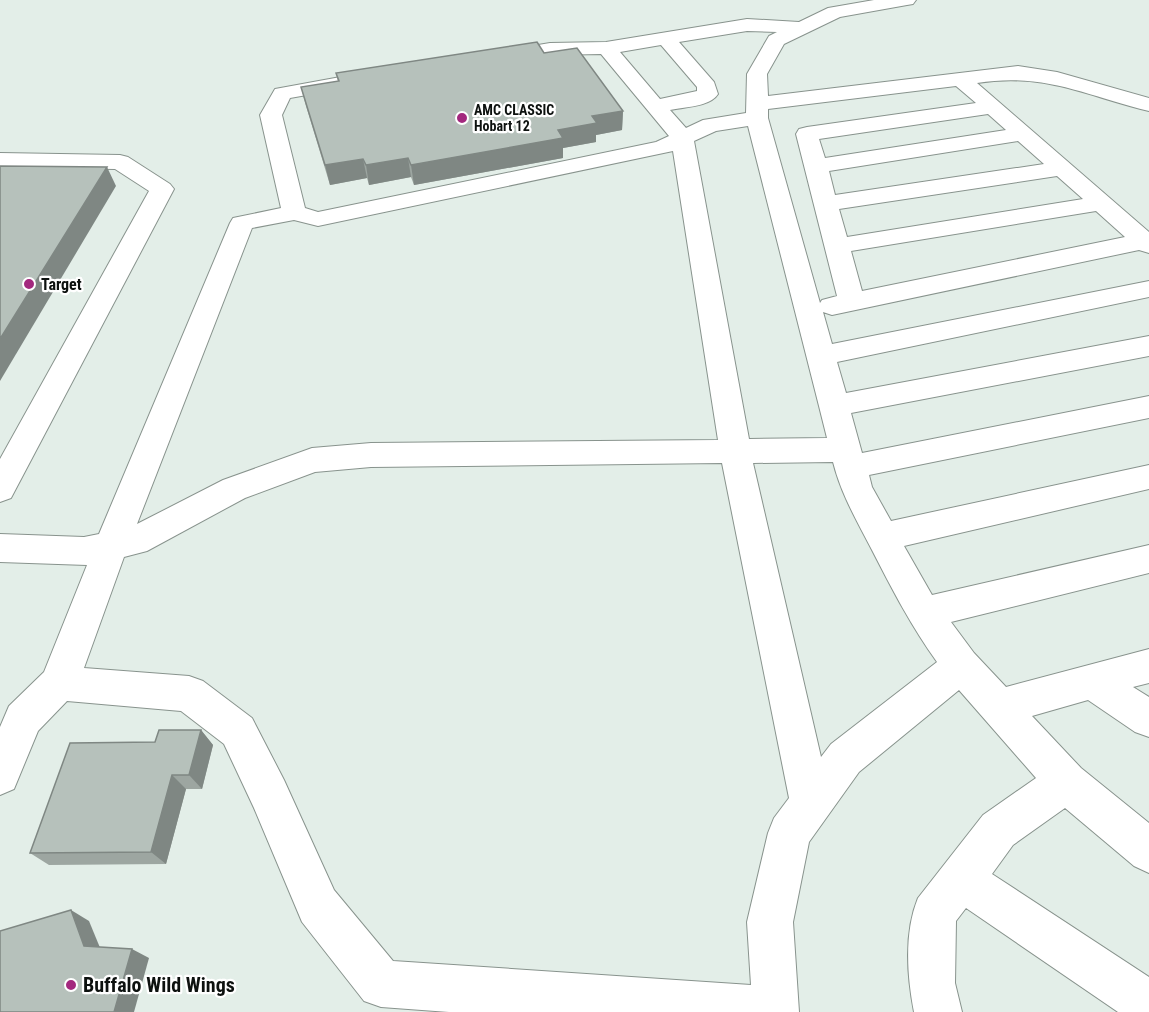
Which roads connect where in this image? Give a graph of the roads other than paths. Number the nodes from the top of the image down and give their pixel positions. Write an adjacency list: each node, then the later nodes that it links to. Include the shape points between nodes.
1 (907, 0): 2 (lane, via 836,12)
2 (802, 28): 3 (lane, via 747,25); 11 (lane, via 776,40 757,74)
3 (665, 38): 4 (lane); 9 (lane, via 707,86 708,94)
4 (606, 48): 5 (lane, via 550,49); 9 (lane)
5 (473, 61)
6 (961, 79): 8 (lane, via 1025,73 1053,77); 10 (lane); 11 (lane)
7 (361, 80): 19 (lane, via 282,93 271,115)
8 (1149, 105)
9 (655, 106): 13 (lane)
10 (993, 107): 12 (lane); 15 (lane, via 807,134)
11 (758, 111): 13 (lane); 24 (lane)
12 (1023, 134): 15 (lane); 16 (lane)
13 (682, 138): 19 (lane, via 663,147 318,219); 29 (lane)
14 (0, 160): 32 (lane, via 120,162 162,189)
15 (816, 166): 18 (lane)
16 (1062, 168): 17 (lane); 18 (lane)
17 (1102, 203): 20 (lane); 21 (lane)
18 (826, 204): 21 (lane)
19 (294, 213): 34 (lane, via 242,223)
20 (1147, 243): 23 (lane)
21 (837, 246): 23 (lane)
22 (1149, 290): 26 (lane)
23 (852, 302): 24 (lane)
24 (809, 310): 26 (lane)
25 (1149, 346): 27 (lane)
26 (821, 356): 27 (lane)
27 (834, 406): 30 (lane)
28 (1149, 407): 30 (lane)
29 (735, 451): 30 (lane); 34 (lane, via 371,455 312,460 234,489 135,541); 46 (lane)
30 (849, 459): 33 (lane, via 856,487)
31 (1149, 477): 33 (lane)
32 (0, 489)
33 (882, 537): 37 (lane)
34 (111, 546): 35 (lane, via 84,551); 41 (lane)
35 (0, 548)
36 (1149, 559): 37 (lane)
37 (923, 613): 38 (lane)
38 (961, 665): 42 (lane); 46 (lane, via 844,758)
39 (1149, 666): 40 (lane)
40 (1092, 682): 42 (lane); 43 (lane)
41 (59, 683): 44 (lane, via 23,719); 50 (lane, via 189,694 238,730 318,906 381,984)
42 (1000, 707): 45 (lane)
43 (1149, 718)
44 (0, 775)
45 (1066, 782): 47 (lane); 48 (lane, via 998,830)
46 (812, 803): 50 (lane, via 789,833 770,922)
47 (1149, 851)
48 (961, 879): 49 (lane); 51 (lane, via 934,914 932,983)
49 (1149, 1005)
50 (777, 1011)
51 (938, 1012)

